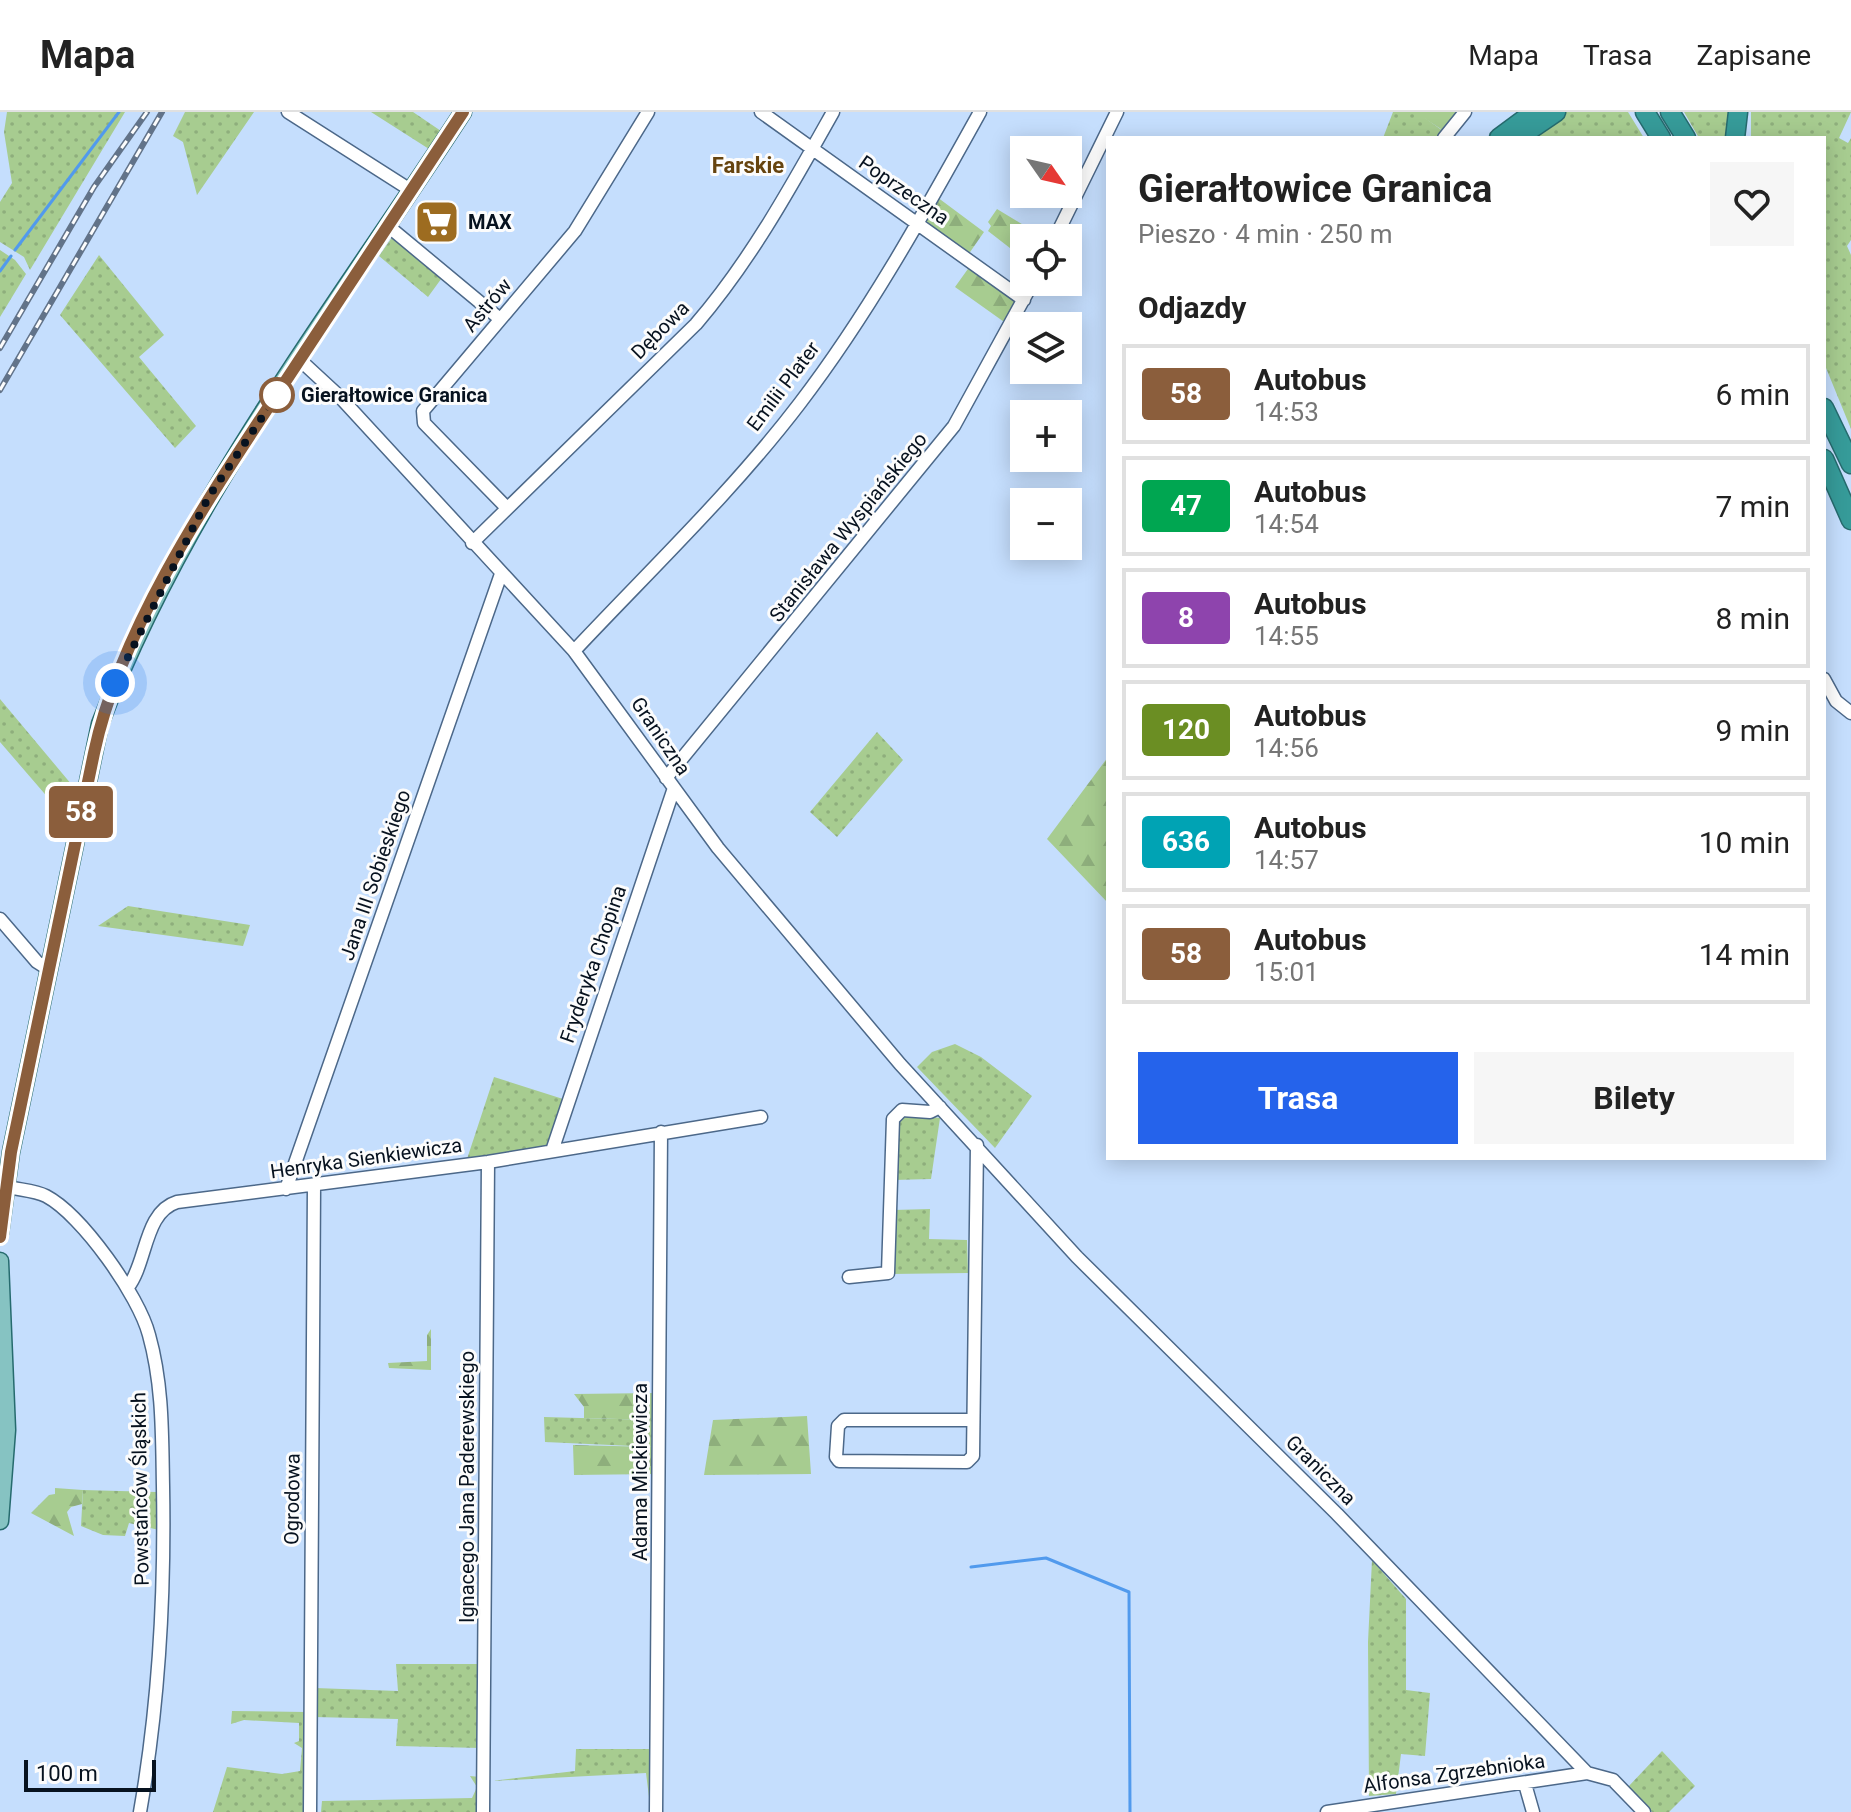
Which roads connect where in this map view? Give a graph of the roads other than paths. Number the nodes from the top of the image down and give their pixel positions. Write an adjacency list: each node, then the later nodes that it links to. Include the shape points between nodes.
1 (288, 112): 21 (street)
2 (463, 112): 21 (main road)
3 (648, 112): 27 (street, Astrów, via 575,231)
4 (761, 112): 20 (street, Poprzeczna)
5 (833, 112): 20 (street, Dębowa)
6 (980, 112): 23 (street, Emilii Plater)
7 (1117, 112): 22 (street)
8 (1465, 112): 14 (street)
9 (1534, 112): 15 (highway)
10 (1556, 112): 16 (highway)
11 (1645, 112): 17 (highway)
12 (1670, 112): 18 (highway)
13 (1738, 112): 19 (highway)
14 (1446, 136)
15 (1502, 136)
16 (1521, 136)
17 (1660, 136)
18 (1685, 136)
19 (1735, 136)
20 (812, 149): 23 (street, Poprzeczna); 33 (street, Dębowa, via 722,294)
21 (412, 191): 24 (main road)
22 (1062, 224)
23 (918, 225): 26 (street, Poprzeczna); 37 (street, Emilii Plater, via 787,419)
24 (388, 226): 27 (street); 28 (main road)
25 (1026, 296): 26 (street, Stanisława Wyspiańskiego)
26 (1024, 300): 40 (street, Stanisława Wyspiańskiego, via 954,426)
27 (500, 319): 33 (street, Astrów, via 422,417)
28 (298, 362): 35 (street, Graniczna, via 339,396); 43 (main road, via 208,498 124,661 100,724)
29 (1826, 412): 31 (highway)
30 (1826, 464): 34 (highway)
31 (1851, 464)
32 (1826, 482): 34 (highway)
33 (507, 508): 35 (street, Dębowa)
34 (1848, 513)
35 (472, 543): 36 (street, Graniczna)
36 (501, 574): 37 (street, Graniczna); 52 (street, Jana III Sobieskiego)
37 (574, 651): 40 (street, Graniczna)
38 (1826, 683): 39 (street)
39 (1851, 713)
40 (666, 778): 41 (street, Graniczna)
41 (673, 791): 44 (street, Graniczna, via 832,988); 48 (street, Fryderyka Chopina)
42 (0, 919): 43 (street)
43 (48, 969): 50 (main road)
44 (940, 1107): 47 (street, Graniczna); 56 (street, via 930,1112 902,1110 893,1119 888,1273)
45 (761, 1117): 46 (street, Henryka Sienkiewicza)
46 (661, 1132): 48 (street, Henryka Sienkiewicza); 65 (street, Adama Mickiewicza)
47 (977, 1145): 58 (street); 60 (street, Graniczna, via 1077,1257 1337,1514)
48 (552, 1151): 49 (street, Henryka Sienkiewicza)
49 (488, 1162): 51 (street, Henryka Sienkiewicza); 64 (street, Ignacego Jana Paderewskiego)
50 (4, 1177): 53 (main road); 57 (street, Powstańców Śląskich, via 52,1200 102,1251)
51 (314, 1186): 52 (street, Henryka Sienkiewicza); 63 (street, Ogrodowa)
52 (286, 1189): 57 (street, Henryka Sienkiewicza, via 165,1207)
53 (0, 1227): 54 (main road)
54 (0, 1233)
55 (0, 1261): 59 (main road, via 7,1430)
56 (849, 1277)
57 (128, 1287): 62 (street, Powstańców Śląskich, via 149,1334 162,1401 161,1648)
58 (973, 1420): 58 (street, via 973,1456 967,1462 836,1457 838,1426 844,1420)
59 (0, 1521)
60 (1587, 1773): 61 (street, Alfonsa Zgrzebnioka); 68 (street, Graniczna, via 1613,1780)
61 (1525, 1784): 66 (street, Alfonsa Zgrzebnioka); 67 (street)
62 (140, 1812)
63 (310, 1812)
64 (483, 1812)
65 (656, 1812)
66 (1327, 1812)
67 (1533, 1812)
68 (1644, 1812)

